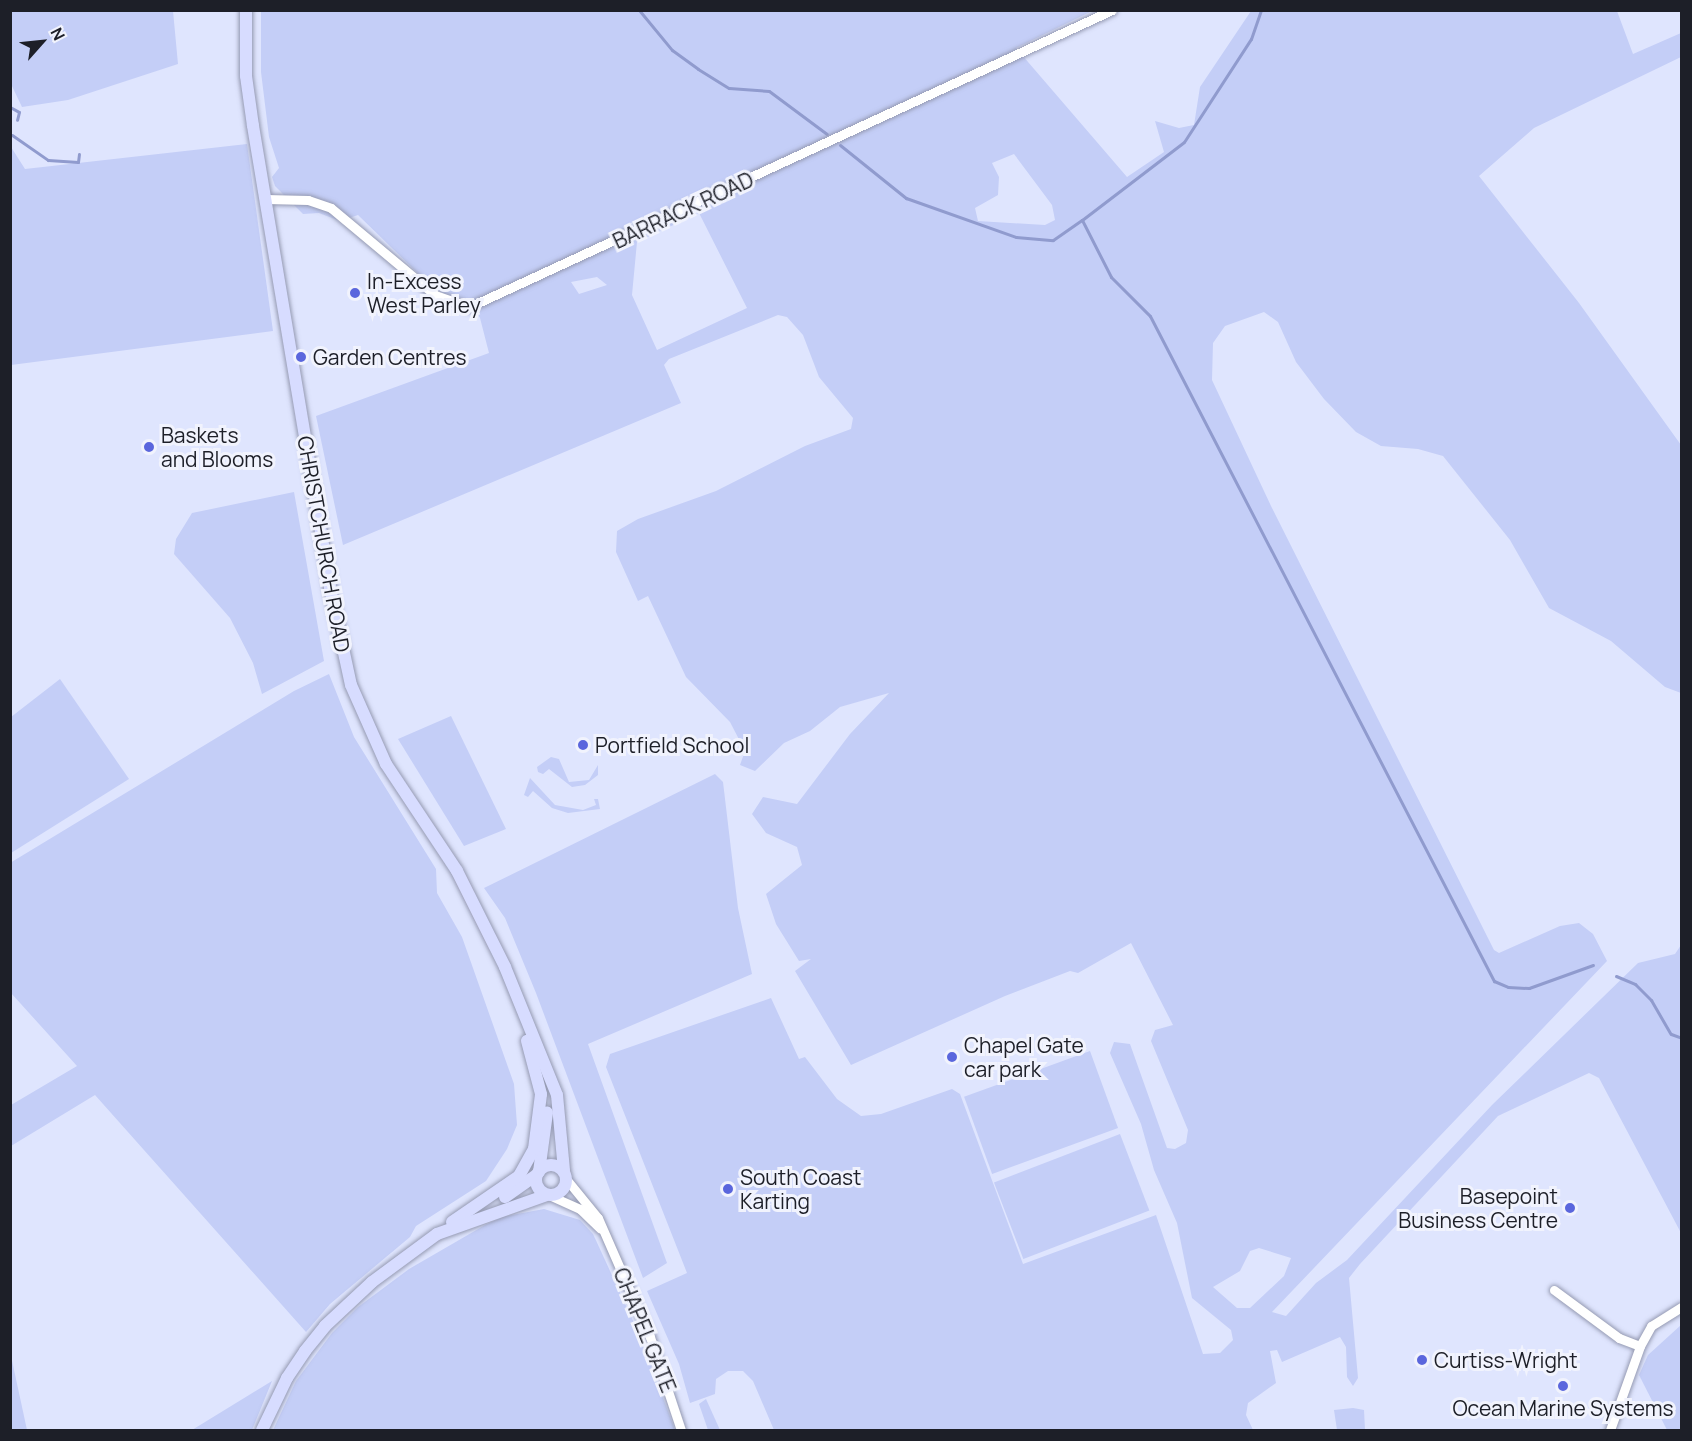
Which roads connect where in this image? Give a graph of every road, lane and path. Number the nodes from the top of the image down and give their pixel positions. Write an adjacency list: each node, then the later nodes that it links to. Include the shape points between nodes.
1 (246, 10): 3 (main road, CHRISTCHURCH ROAD, via 246,75)
2 (1112, 10): 3 (street, BARRACK ROAD, via 469,307 435,295 331,208 308,200)
3 (266, 199): 4 (main road, CHRISTCHURCH ROAD, via 330,588 351,685 386,764 457,871 484,920)
4 (524, 1016): 5 (main road, CHRISTCHURCH ROAD); 11 (main road, via 541,1094 534,1149 510,1184)
5 (532, 1036): 6 (main road, CHRISTCHURCH ROAD, via 548,1101 547,1132); 7 (main road, CHRISTCHURCH ROAD, via 557,1095)
6 (538, 1173): 7 (main road, via 551,1165); 8 (main road, via 537,1185); 9 (main road)
7 (566, 1176): 8 (main road, via 563,1190); 10 (street, CHAPEL GATE, via 594,1209)
8 (549, 1195): 9 (main road); 10 (street, CHAPEL GATE, via 580,1209)
9 (463, 1223): 11 (main road)
10 (604, 1232): 16 (street, CHAPEL GATE, via 650,1337)
11 (437, 1234): 15 (main road, via 372,1282 325,1326 287,1378)
12 (1554, 1290): 14 (street, via 1620,1338)
13 (1682, 1307): 14 (street, via 1651,1326)
14 (1640, 1346): 17 (street)
15 (262, 1431)
16 (681, 1431)
17 (1610, 1431)

